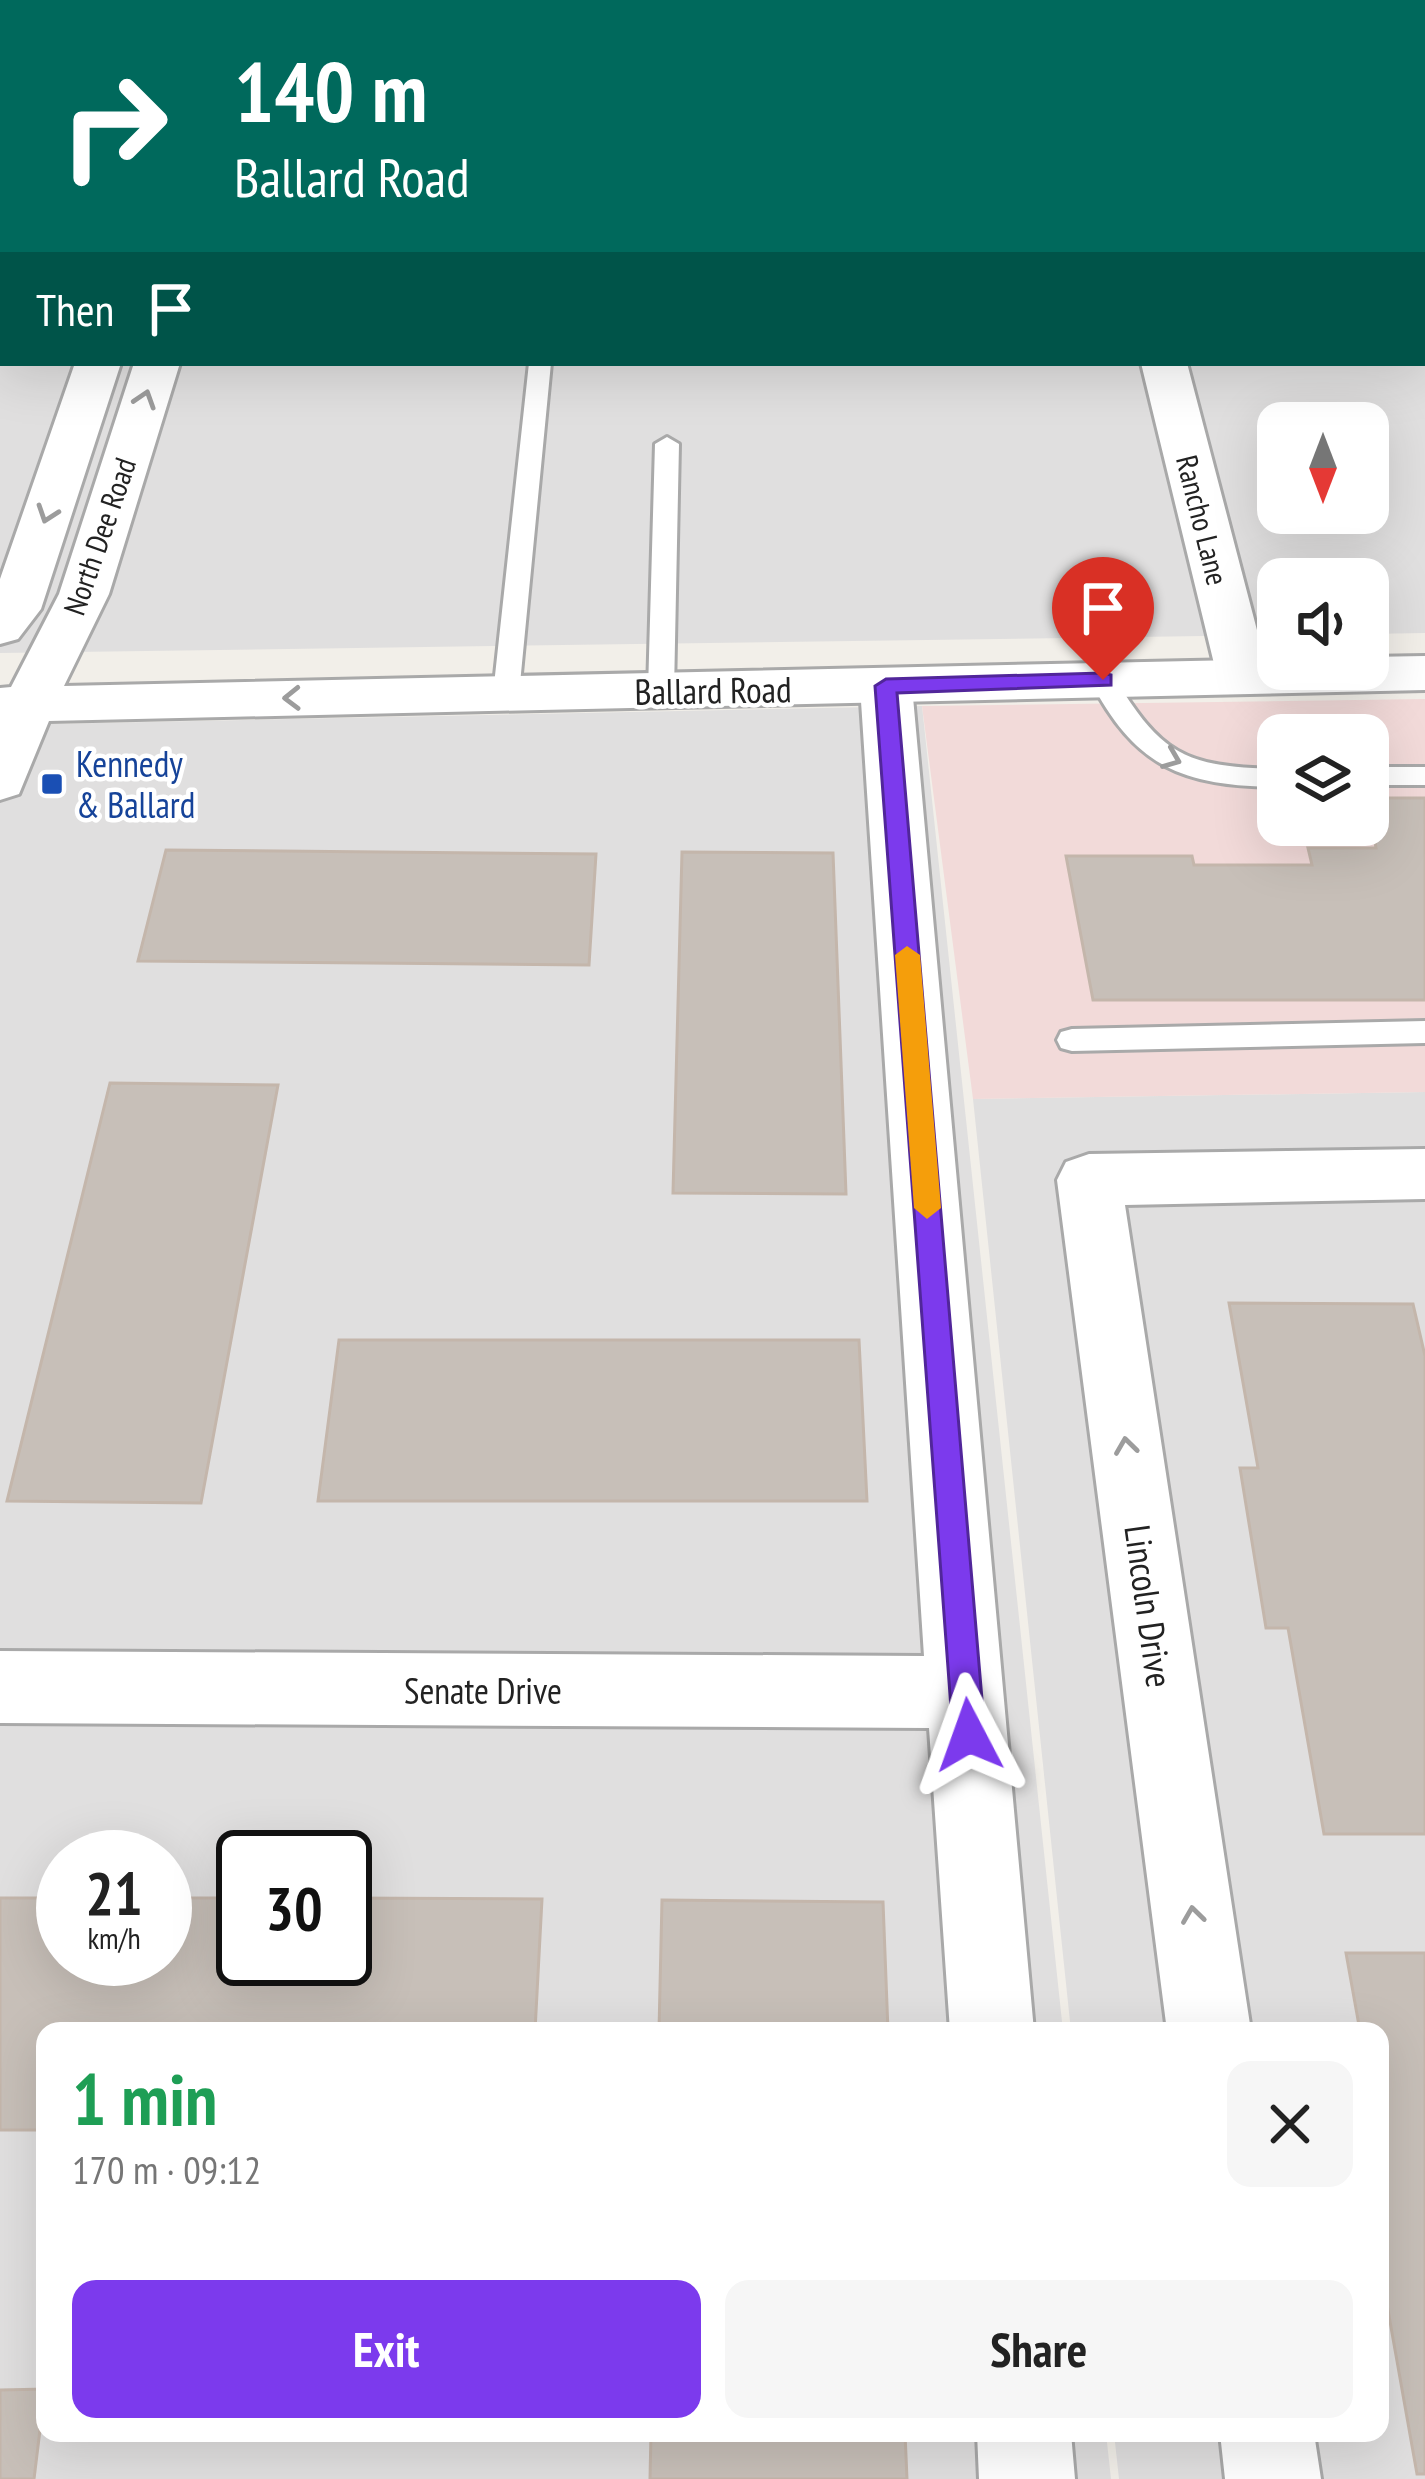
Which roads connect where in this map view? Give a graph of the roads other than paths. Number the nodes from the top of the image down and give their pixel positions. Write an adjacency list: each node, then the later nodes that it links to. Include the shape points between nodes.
1 (97, 366): 6 (street, North Dee Road, one-way to 6, via 15,609)
2 (156, 366): 13 (street, North Dee Road, one-way to 2, via 84,593)
3 (540, 366): 12 (lane)
4 (1165, 366): 8 (street, Rancho Lane)
5 (668, 444): 11 (lane)
6 (0, 628)
7 (1425, 673): 8 (street, Ballard Road)
8 (1243, 676): 9 (street, Ballard Road)
9 (1103, 680): 10 (street, Ballard Road); 14 (lane, one-way to 14, via 1121,719 1150,750 1204,772)
10 (886, 686): 11 (street, Ballard Road); 22 (street)
11 (661, 691): 12 (street, Ballard Road)
12 (506, 694): 13 (street, Ballard Road, one-way to 13)
13 (15, 704): 17 (street, North Dee Road)
14 (1257, 776)
15 (1389, 776): 16 (lane)
16 (1425, 776)
17 (0, 782)
18 (1425, 1032): 19 (lane)
19 (1072, 1040)
20 (1425, 1174): 24 (street, Lincoln Drive, one-way to 20, via 1089,1180)
21 (0, 1687): 22 (street, Senate Drive)
22 (965, 1693): 23 (street)
23 (991, 2022)
24 (1209, 2022)
25 (1025, 2442): 27 (street)
26 (1268, 2442): 28 (street)
27 (1027, 2479)
28 (1273, 2479)

